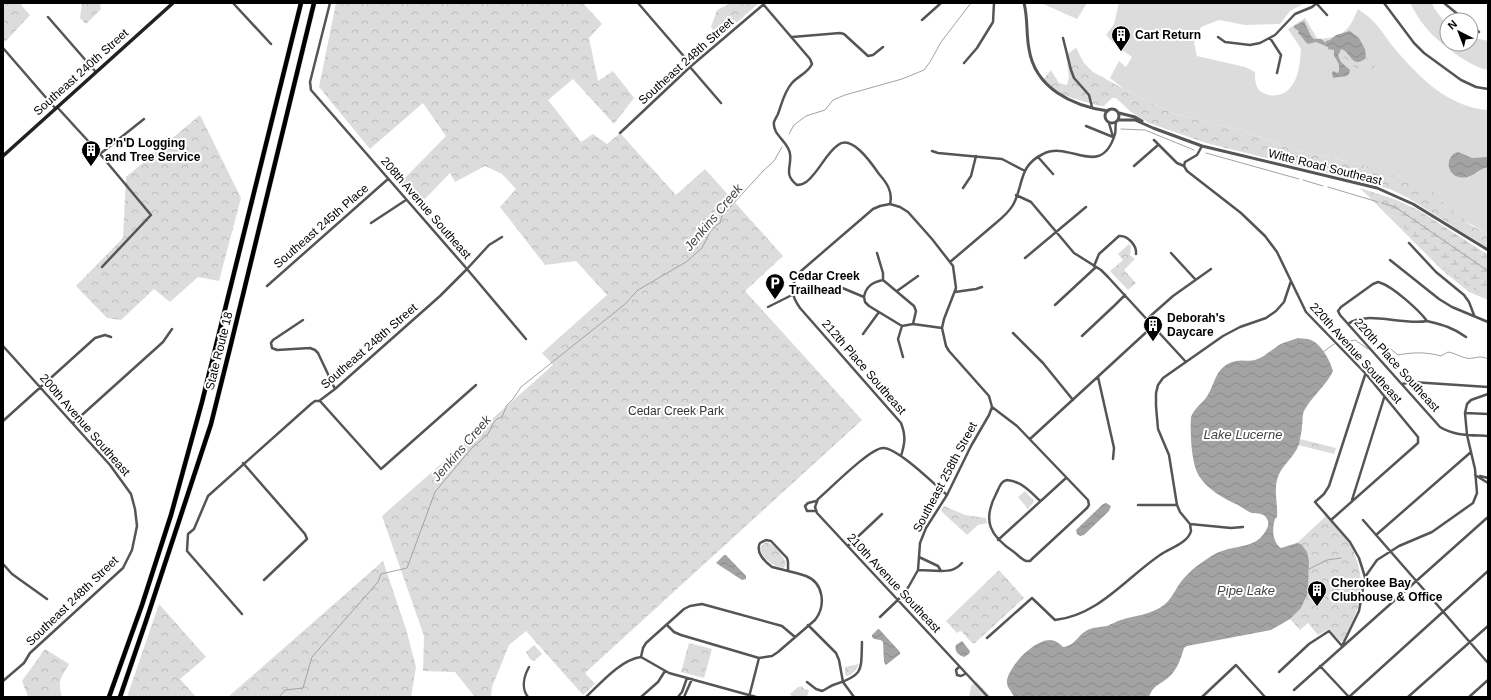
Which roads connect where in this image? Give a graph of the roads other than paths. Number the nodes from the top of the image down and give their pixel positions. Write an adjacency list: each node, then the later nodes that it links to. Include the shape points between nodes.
1 (173, 3): 27 (main road, Southeast 240th Street)
2 (233, 3): 22 (street)
3 (301, 3): 196 (highway, State Route 18, via 255,193 171,515)
4 (314, 3): 197 (highway, State Route 18, via 211,424)
5 (330, 3): 55 (street, 208th Avenue Southeast, via 310,82 311,90)
6 (638, 3): 26 (street, via 688,61)
7 (941, 3): 17 (street)
8 (994, 3): 25 (street, via 993,22)
9 (1024, 3): 32 (street, Witte Road Southeast, via 1029,50 1033,66 1039,76 1047,86 1061,96)
10 (1317, 3): 15 (street); 21 (street, via 1312,8 1296,14)
11 (1384, 3): 29 (street, via 1424,53 1462,80 1476,87)
12 (1444, 3): 14 (street)
13 (764, 4): 19 (street); 26 (street, Southeast 248th Street)
14 (1455, 12)
15 (1327, 15)
16 (48, 17): 27 (street)
17 (922, 20)
18 (1218, 37): 21 (street, via 1225,42 1250,45)
19 (792, 38): 23 (street, via 840,33 868,56); 59 (street, via 812,64 786,91 774,122 777,132 789,150 791,158 788,169 791,179 797,185 805,183 835,148 842,142 847,142 869,160 887,185 892,196)
20 (1064, 38): 32 (street, via 1074,78 1089,95)
21 (1270, 38): 28 (street, via 1281,54)
22 (270, 44)
23 (883, 47)
24 (3, 48): 31 (street)
25 (964, 63)
26 (690, 67): 30 (street); 41 (street, Southeast 248th Street)
27 (95, 71): 31 (main road, Southeast 240th Street)
28 (1277, 73)
29 (1488, 89)
30 (721, 104)
31 (56, 107): 47 (street); 48 (main road, Southeast 240th Street)
32 (1094, 108): 33 (street, Witte Road Southeast); 35 (street, Witte Road Southeast)
33 (1108, 111): 34 (street, Witte Road Southeast, via 1114,109); 35 (street)
34 (1119, 113): 37 (street); 39 (street, Witte Road Southeast, via 1135,117)
35 (1105, 116): 38 (street, Witte Road Southeast)
36 (144, 119): 47 (street)
37 (1117, 121): 38 (street, Witte Road Southeast); 39 (street, Witte Road Southeast, via 1134,119); 42 (street)
38 (1109, 123): 42 (street)
39 (1147, 125): 45 (street, Witte Road Southeast)
40 (1086, 126): 42 (street)
41 (620, 133)
42 (1113, 137): 50 (street, via 1108,149 1098,157 1083,157 1057,150)
43 (1154, 140): 44 (street, 220th Avenue Southeast)
44 (1158, 145): 51 (street); 52 (street, 220th Avenue Southeast, via 1177,163)
45 (1202, 146): 52 (street, via 1197,155 1185,162); 65 (street, Witte Road Southeast, via 1349,180 1387,192 1414,204)
46 (932, 151): 49 (street)
47 (100, 154): 72 (street, via 151,215)
48 (3, 156)
49 (976, 156): 53 (street, via 1002,159); 56 (street, via 971,176)
50 (1038, 157): 53 (street); 54 (street)
51 (1134, 166)
52 (1184, 166): 79 (street, 220th Avenue Southeast, via 1265,236 1277,252)
53 (1024, 171): 57 (street)
54 (1053, 174)
55 (388, 179): 58 (street, 208th Avenue Southeast); 80 (street, Southeast 245th Place)
56 (963, 188)
57 (1016, 195): 62 (street, via 1031,202); 71 (street, via 1007,213)
58 (406, 200): 61 (street); 74 (street, 208th Avenue Southeast)
59 (890, 204): 71 (street, via 908,212); 85 (street, via 873,210 801,271 797,275)
60 (1086, 207): 62 (street)
61 (371, 223)
62 (1056, 232): 69 (street); 73 (street, via 1074,253)
63 (502, 237): 74 (street, Southeast 248th Street, via 489,245)
64 (1409, 243): 91 (street, via 1436,272 1464,295)
65 (1488, 250)
66 (877, 253): 78 (street)
67 (1171, 253): 77 (street)
68 (1136, 254): 73 (street, via 1136,248 1122,235 1101,252)
69 (1025, 258)
70 (1390, 260): 91 (street, via 1439,299)
71 (950, 262): 84 (street, via 956,282)
72 (102, 267)
73 (1095, 267): 86 (street); 88 (street)
74 (467, 269): 107 (street, 208th Avenue Southeast); 117 (street, Southeast 248th Street)
75 (1211, 269): 77 (street)
76 (918, 276): 83 (street)
77 (1195, 279): 92 (street)
78 (883, 280): 83 (street); 87 (street, via 870,285)
79 (1291, 280): 110 (street, via 1284,302 1276,311 1266,318 1228,333); 111 (street, 220th Avenue Southeast, via 1306,312)
80 (267, 286)
81 (840, 287): 87 (street)
82 (982, 287): 84 (street)
83 (897, 292): 96 (street, via 914,306 916,311)
84 (955, 292): 100 (street)
85 (792, 295): 89 (street); 131 (street, 212th Place Southeast, via 800,308 901,424 905,444)
86 (1125, 295): 92 (street); 104 (street)
87 (864, 297): 90 (street, via 866,304)
88 (1055, 305)
89 (768, 307)
90 (879, 312): 98 (street); 103 (street)
91 (1474, 316): 95 (street)
92 (1147, 319): 99 (street)
93 (303, 320): 117 (street, via 273,340 272,348 315,350)
94 (1426, 321): 97 (street, via 1378,319 1355,320); 97 (street, 220th Place Southeast, via 1384,284 1378,282 1338,311); 106 (street, via 1446,325)
95 (1488, 322)
96 (913, 324): 98 (street); 100 (street)
97 (1348, 324): 113 (street, 220th Place Southeast)
98 (902, 326): 109 (street, via 898,339)
99 (1153, 326): 110 (street); 112 (street)
100 (942, 328): 122 (street, via 949,351 989,396)
101 (172, 329): 126 (street, via 163,342)
102 (1013, 333): 120 (street, via 1043,363)
103 (863, 334)
104 (1082, 336)
105 (111, 337): 115 (street, via 105,335 96,338)
106 (1466, 337)
107 (526, 339)
108 (3, 346): 115 (street, 200th Avenue Southeast)
109 (903, 357)
110 (1186, 362): 143 (street, via 1163,378 1156,393 1158,429 1169,455)
111 (1366, 374): 119 (street, 220th Avenue Southeast); 147 (street, via 1329,486 1315,502)
112 (1098, 377): 120 (street); 132 (street, via 1114,448)
113 (1402, 384): 116 (street, via 1412,382); 127 (street, 220th Place Southeast, via 1444,430)
114 (476, 385): 121 (street, via 381,469)
115 (40, 386): 125 (street); 126 (street, 200th Avenue Southeast)
116 (1488, 387)
117 (335, 389): 121 (street, Southeast 248th Street)
118 (1488, 394): 123 (street, via 1471,400)
119 (1384, 398): 139 (street); 139 (street, 220th Avenue Southeast, via 1419,440)
120 (1073, 400): 129 (street)
121 (320, 401): 133 (street, Southeast 248th Street, via 311,404)
122 (992, 407): 129 (street, via 1012,421); 138 (street, Southeast 258th Street)
123 (1465, 413): 124 (street); 127 (street)
124 (1488, 414)
125 (3, 421)
126 (73, 423): 150 (street, 200th Avenue Southeast, via 110,464 131,494)
127 (1467, 435): 128 (street); 130 (street)
128 (1488, 436)
129 (1030, 439): 135 (street)
130 (1471, 451): 134 (street); 152 (street)
131 (901, 456): 138 (street); 140 (street, via 887,448 874,450)
132 (1113, 458)
133 (243, 463): 164 (street, via 307,539); 169 (street, Southeast 248th Street, via 208,496 194,529 188,534 187,551)
134 (1475, 475): 136 (street); 137 (street); 155 (street, via 1477,493 1471,506 1432,532)
135 (1066, 478): 141 (street); 153 (street, via 1086,497 1089,505 1034,558 1026,561)
136 (1488, 478)
137 (1488, 483)
138 (947, 495): 156 (street, Southeast 258th Street, via 924,533)
139 (1352, 500): 147 (street)
140 (816, 501): 144 (street, 210th Avenue Southeast); 144 (street, via 808,503 805,508 809,512)
141 (1040, 501): 153 (street); 153 (street, via 1027,488 1013,481 1002,482 991,503 989,518 991,529)
142 (1138, 505): 143 (street)
143 (1177, 505): 149 (street)
144 (816, 511): 154 (street, 210th Avenue Southeast)
145 (882, 514): 154 (street)
146 (1488, 517): 165 (street)
147 (1330, 520): 163 (street, via 1350,542)
148 (1362, 520): 152 (street)
149 (1190, 524): 151 (street); 175 (street, via 1192,531 1187,539 1159,555 1111,596 1082,612 1055,620 1032,598)
150 (137, 526): 191 (street, Southeast 248th Street, via 132,550 123,568)
151 (1243, 528)
152 (1376, 535): 155 (street)
153 (998, 540)
154 (848, 546): 167 (street, 210th Avenue Southeast)
155 (1390, 551): 163 (street, via 1377,560); 165 (street)
156 (919, 557): 159 (street, Southeast 258th Street); 161 (street, via 938,566)
157 (962, 563): 161 (street, via 952,571)
158 (3, 564): 166 (street, via 12,574)
159 (918, 570): 161 (street); 167 (street, Southeast 258th Street)
160 (788, 571): 160 (street, via 769,565 758,552 760,543 771,541 786,558); 172 (street, via 807,576 821,592 820,614)
161 (941, 571)
162 (1488, 571): 168 (street)
163 (1365, 577): 178 (street, via 1358,616)
164 (264, 580)
165 (1417, 580): 168 (street); 178 (street)
166 (46, 599)
167 (898, 600): 170 (street, Southeast 258th Street); 184 (street, 210th Avenue Southeast)
168 (1444, 611): 177 (street); 208 (street)
169 (242, 614)
170 (880, 617)
171 (667, 625): 174 (street, via 684,609 702,604 782,626); 179 (street, via 646,643); 180 (street, via 681,636)
172 (808, 625): 174 (street); 193 (street, via 836,653)
173 (1488, 626): 177 (street)
174 (795, 637): 180 (street, via 772,656)
175 (987, 638)
176 (862, 642): 193 (street, via 860,669 854,678)
177 (1470, 642): 181 (street); 209 (street)
178 (1342, 646): 182 (street); 186 (street, via 1329,631 1309,644)
179 (641, 657): 185 (street); 199 (street, via 623,664)
180 (759, 658): 195 (street)
181 (1488, 663)
182 (1320, 666): 194 (street); 208 (street)
183 (529, 667): 198 (street, via 525,675 524,690)
184 (959, 667): 187 (street, 210th Avenue Southeast); 187 (street, 210th Avenue Southeast, via 956,670 957,675)
185 (665, 671): 188 (street); 200 (street, via 658,682)
186 (1279, 672)
187 (965, 674): 205 (street, 210th Avenue Southeast)
188 (687, 678): 189 (street); 201 (street)
189 (692, 680): 195 (street); 202 (street)
190 (1488, 680): 210 (street)
191 (3, 681)
192 (807, 682): 193 (street, via 822,691)
193 (843, 682): 204 (street)
194 (1294, 690)
195 (750, 696): 203 (street)
196 (109, 697)
197 (120, 697)
198 (528, 697)
199 (586, 697)
200 (642, 697)
201 (678, 697)
202 (684, 697)
203 (756, 697)
204 (854, 697)
205 (988, 697)
206 (1202, 697): 207 (street, via 1236,665)
207 (1265, 697)
208 (1349, 697)
209 (1408, 697)
210 (1469, 697)

